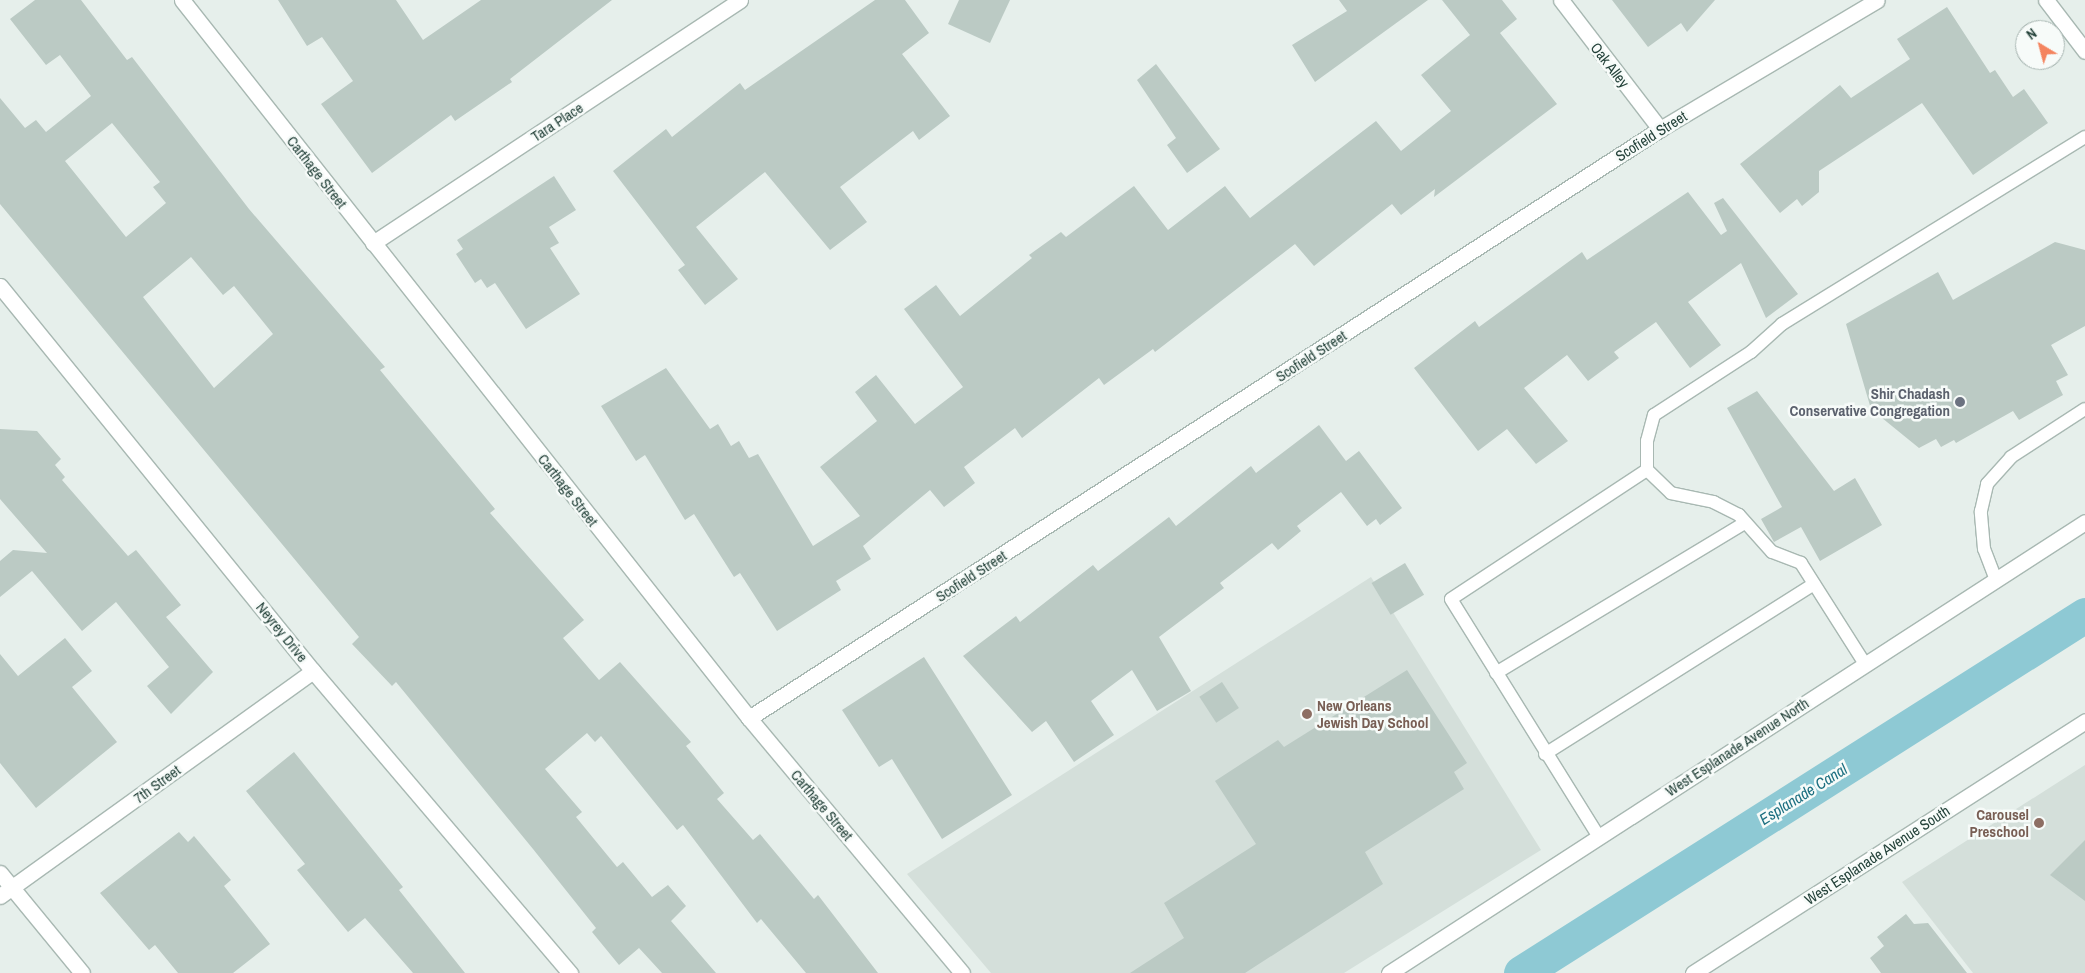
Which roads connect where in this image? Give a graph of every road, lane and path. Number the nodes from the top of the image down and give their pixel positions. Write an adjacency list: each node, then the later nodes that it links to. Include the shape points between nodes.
1 (182, 0): 9 (street, Carthage Street)
2 (740, 0): 9 (street, Tara Place)
3 (1561, 0): 7 (street, Oak Alley)
4 (1877, 0): 7 (street, Scofield Street)
5 (2046, 0): 6 (street)
6 (2085, 51)
7 (1660, 129): 20 (street, Scofield Street)
8 (2085, 137): 12 (lane, via 1782,324 1751,352 1654,415 1647,441)
9 (373, 243): 20 (street, Carthage Street)
10 (0, 286): 18 (street, Neyrey Drive)
11 (2085, 409): 15 (lane, via 2010,457 1987,484 1981,511 1984,549)
12 (1646, 470): 14 (lane, via 1671,493 1714,502); 19 (lane, via 1451,599)
13 (2085, 522): 15 (street, West Esplanade Avenue North)
14 (1746, 523): 16 (lane, via 1772,552 1801,564); 19 (lane)
15 (1996, 580): 17 (street, West Esplanade Avenue North)
16 (1814, 584): 17 (lane); 22 (lane)
17 (1865, 664): 23 (street, West Esplanade Avenue North)
18 (314, 671): 25 (street, 7th Street); 27 (street, Neyrey Drive)
19 (1496, 674): 22 (lane)
20 (749, 718): 28 (street, Carthage Street)
21 (2085, 722): 30 (street, West Esplanade Avenue South)
22 (1546, 754): 23 (lane)
23 (1599, 837): 29 (street, West Esplanade Avenue North)
24 (0, 873): 25 (street)
25 (6, 892): 26 (street)
26 (82, 973)
27 (570, 973)
28 (962, 973)
29 (1389, 973)
30 (1693, 973)

